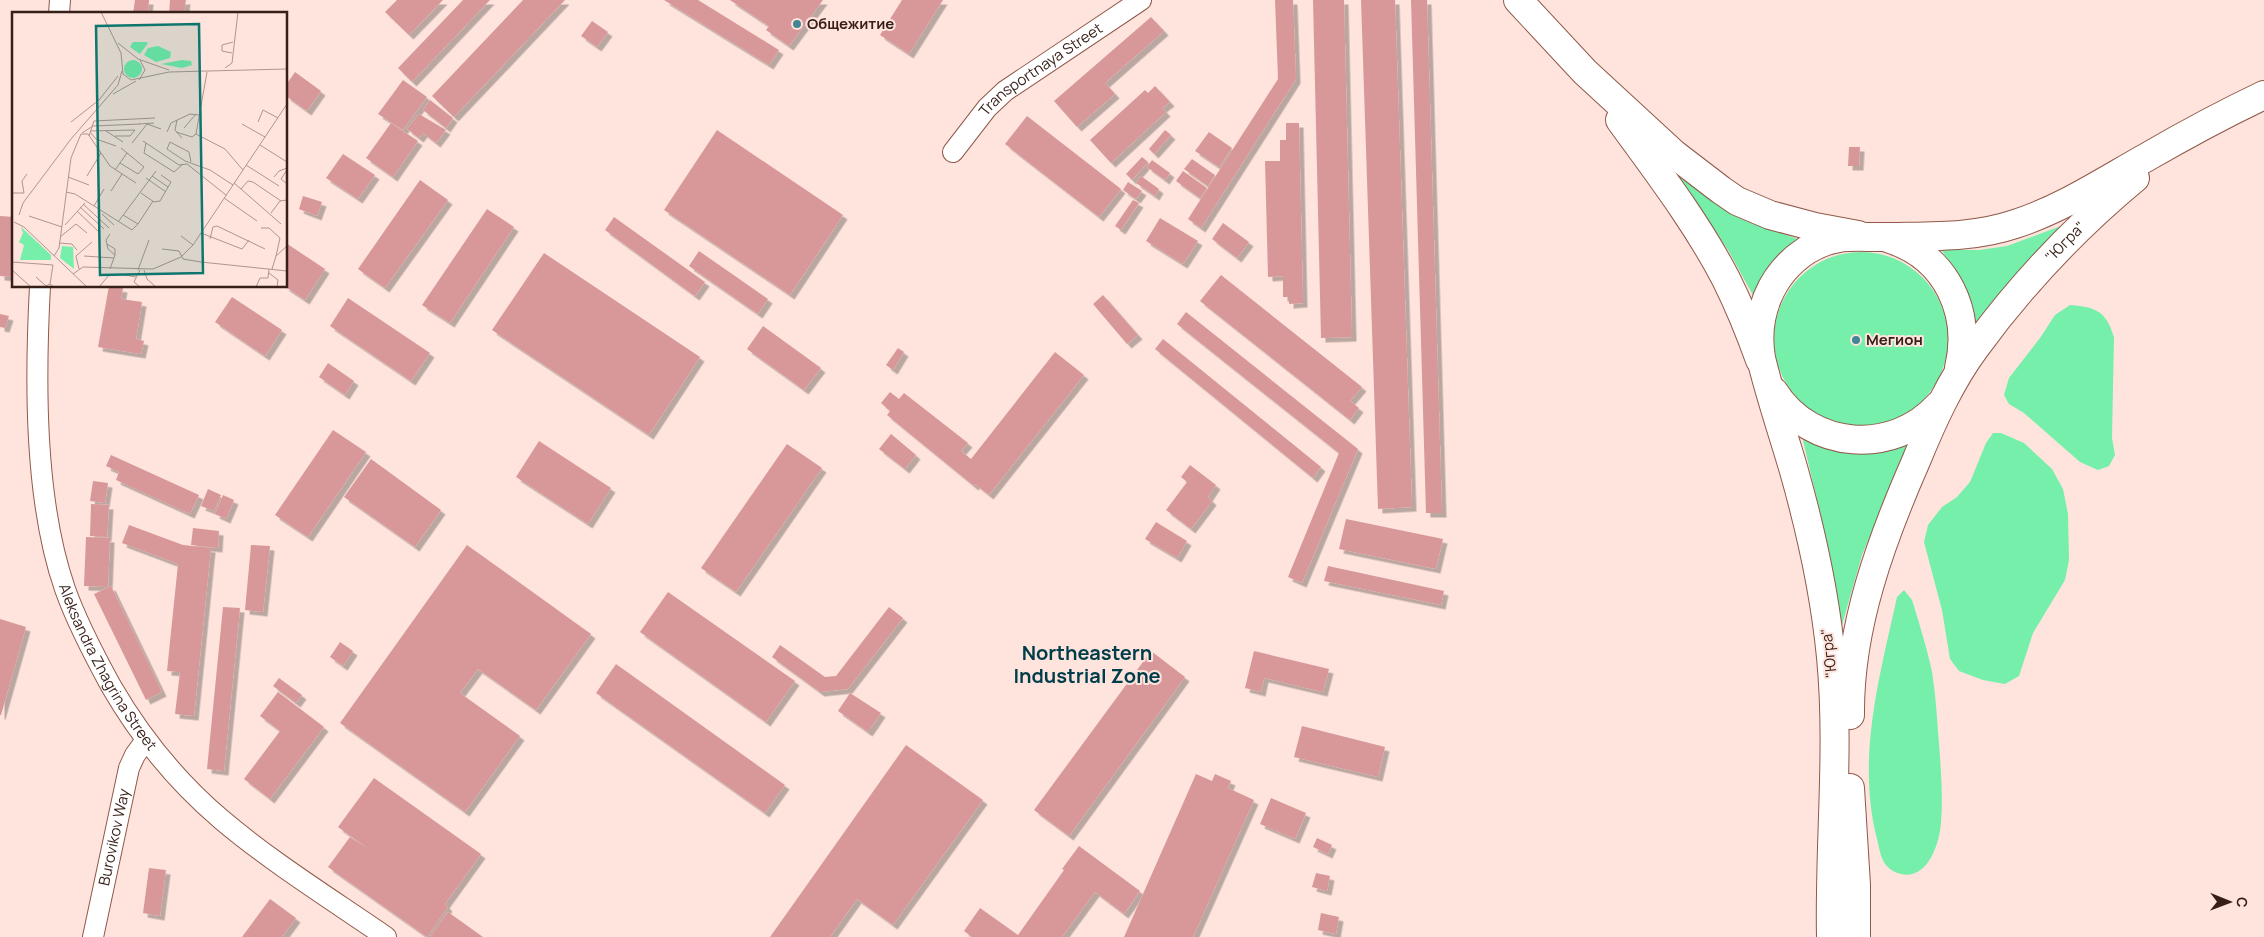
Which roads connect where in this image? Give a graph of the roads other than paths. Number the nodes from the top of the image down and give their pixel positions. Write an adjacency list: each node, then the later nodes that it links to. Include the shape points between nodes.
1 (1141, 0): 6 (street, Transportnaya Street, via 1005,91 986,108)
2 (1518, 0): 3 (main road)
3 (1585, 72): 7 (main road, via 1674,154 1737,200 1792,222); 9 (main road, via 1698,231 1737,301)
4 (2264, 95): 5 (main road, "Югра")
5 (2202, 127): 7 (main road, "Югра", via 2073,199 2016,224 1978,233); 10 (main road, "Югра", via 2114,195 2057,251 1975,348)
6 (953, 152)
7 (1871, 236): 9 (main road, "Югра", via 1834,238 1810,248 1777,278 1760,320 1759,346); 10 (main road, "Югра", via 1906,245 1922,255 1941,273 1951,289 1962,319 1964,338 1962,357)
8 (40, 288): 11 (street, Aleksandra Zhagrina Street, via 39,435 47,509 58,564 83,633)
9 (1765, 374): 10 (main road, "Югра", via 1783,404 1802,421 1830,436 1855,440 1880,438 1910,428 1935,409); 14 (main road, "Югра", via 1809,531 1831,656 1834,792)
10 (1952, 385): 15 (main road, "Югра", via 1925,439 1884,540 1867,595 1853,661 1850,793)
11 (146, 740): 12 (street, Burovikov Way, via 129,768); 13 (street, Aleksandra Zhagrina Street, via 195,796 221,819 257,848)
12 (93, 937)
13 (386, 937)
14 (1831, 937)
15 (1856, 937)

